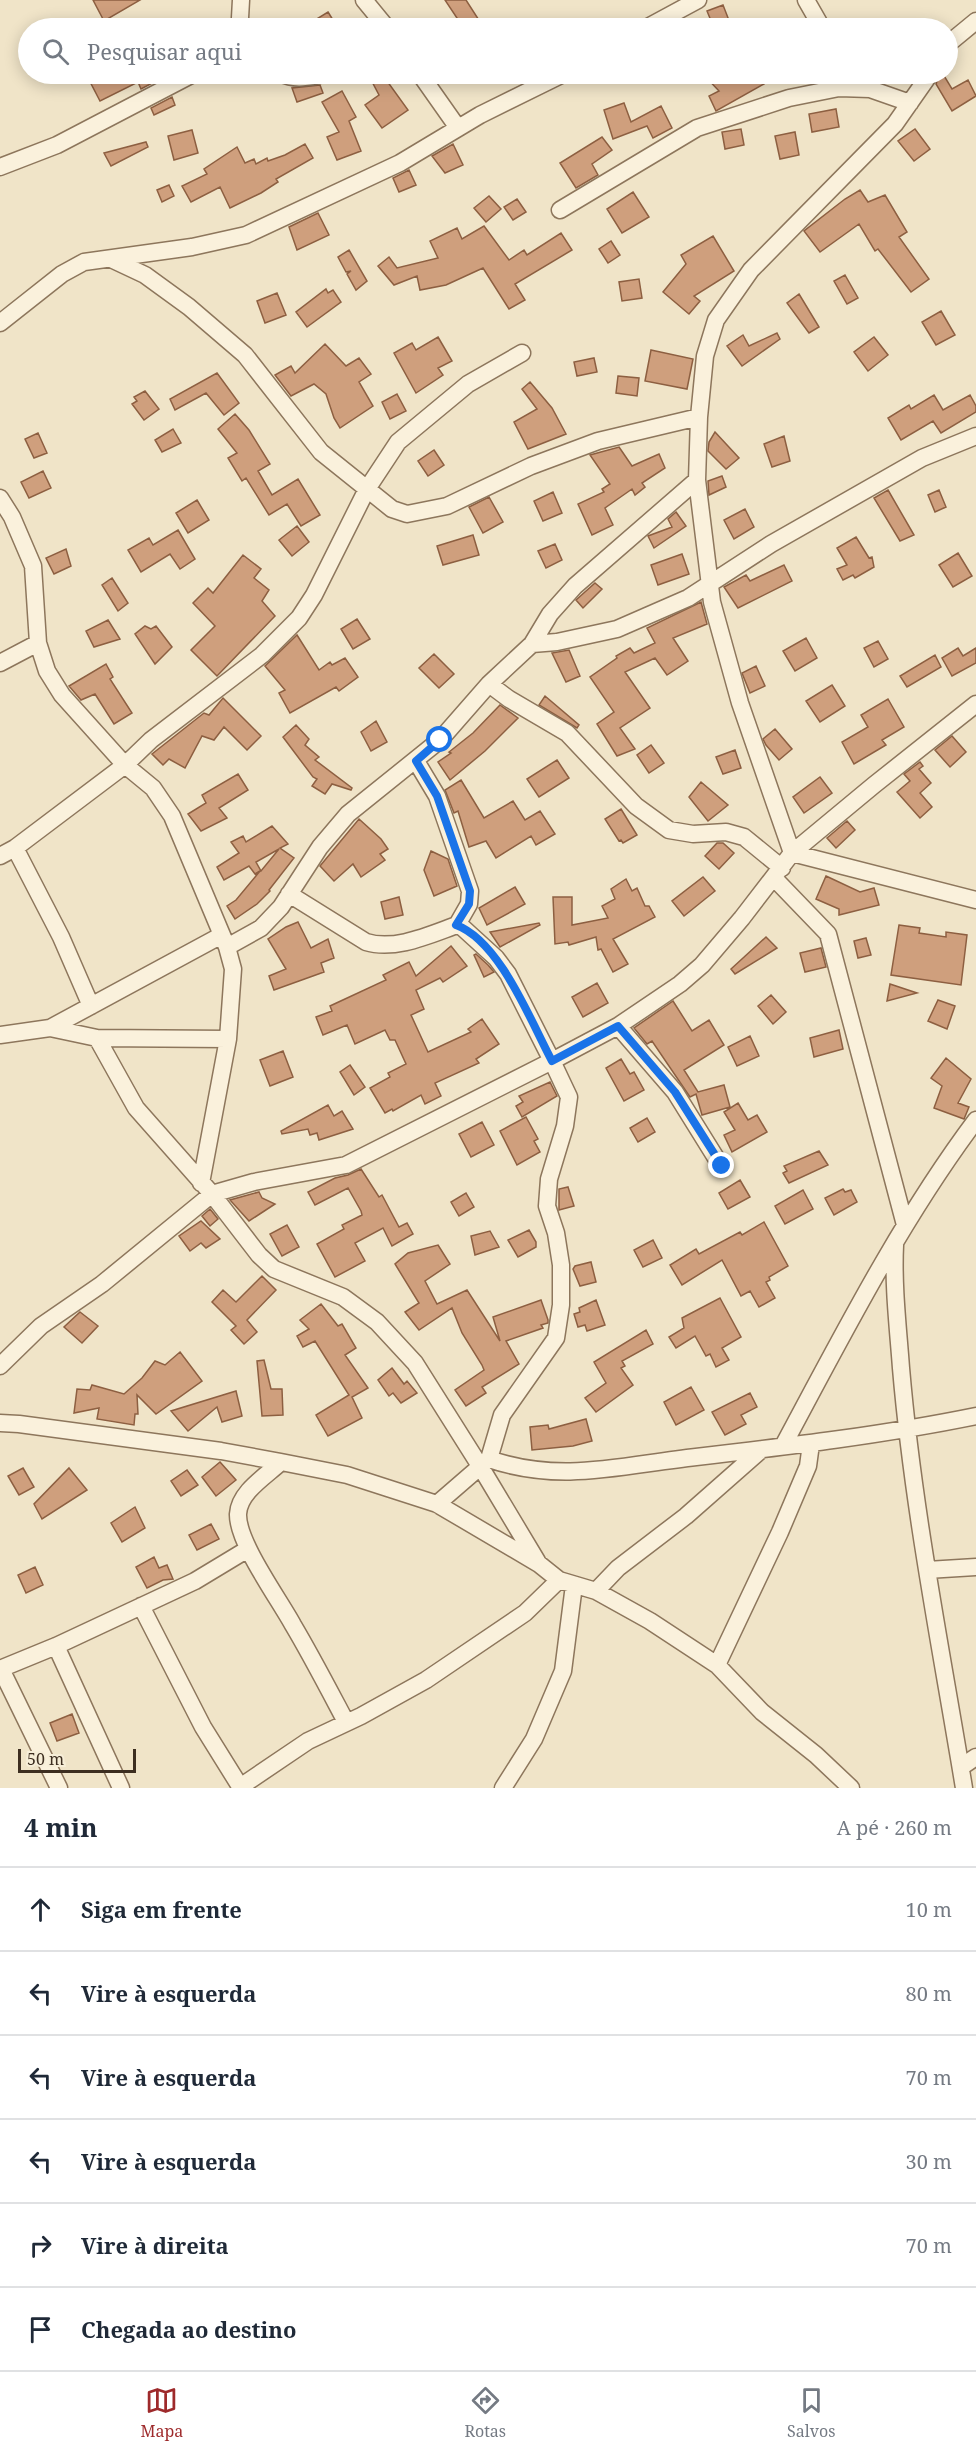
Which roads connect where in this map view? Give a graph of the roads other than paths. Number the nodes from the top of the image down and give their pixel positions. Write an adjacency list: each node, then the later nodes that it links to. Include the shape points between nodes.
1 (241, 0): 5 (street)
2 (364, 0): 6 (street)
3 (698, 0): 7 (street)
4 (806, 0): 8 (street)
5 (240, 18)
6 (379, 18)
7 (665, 18)
8 (816, 18)
9 (976, 21): 10 (street)
10 (958, 36)
11 (174, 84): 19 (street, via 57,145)
12 (427, 84): 18 (street)
13 (544, 84): 18 (street)
14 (865, 84): 16 (street)
15 (923, 84): 17 (street)
16 (870, 89): 17 (street); 20 (street, via 839,88 789,98 697,128)
17 (910, 103): 24 (street, via 895,124 751,270 716,320 705,356)
18 (459, 128): 21 (street, via 400,163 246,235)
19 (0, 167)
20 (560, 210)
21 (111, 259): 22 (street, via 84,262 62,274); 27 (street, via 145,274 245,355 321,452)
22 (0, 323)
23 (522, 353): 27 (street, via 468,384 398,442)
24 (699, 417): 26 (street); 27 (street, via 598,441 531,466 447,506 407,514 392,509)
25 (976, 436): 29 (street, via 922,458 771,543)
26 (697, 480): 29 (street); 31 (street, via 575,586 550,614)
27 (368, 489): 36 (street, via 299,618 262,655 151,740)
28 (0, 498): 30 (street, via 33,566)
29 (711, 584): 31 (street, via 617,629); 38 (street, via 712,602 740,703)
30 (38, 643): 32 (street); 36 (street, via 47,671 62,695)
31 (532, 644): 33 (street)
32 (0, 663)
33 (489, 684): 35 (street); 40 (street, via 567,733 636,806 669,830 693,834 726,832 744,837)
34 (976, 704): 38 (street)
35 (416, 761): 41 (street, via 348,814); 43 (street, via 437,796 470,891 469,904)
36 (125, 765): 37 (street); 44 (street, via 153,788 172,816)
37 (15, 848): 39 (street); 45 (street)
38 (792, 853): 40 (street); 42 (street)
39 (0, 856)
40 (778, 873): 46 (street, via 702,964 680,984); 55 (street, via 828,934)
41 (289, 894): 43 (street, via 366,942 380,946); 44 (street, via 261,927)
42 (976, 900)
43 (456, 925): 51 (street, via 476,938 508,974)
44 (224, 941): 45 (street); 50 (street, via 233,969)
45 (91, 1006): 47 (street)
46 (618, 1026): 51 (street); 53 (street, via 675,1092)
47 (50, 1028): 48 (street); 49 (street)
48 (0, 1035)
49 (97, 1038): 50 (street); 54 (street, via 136,1108)
50 (228, 1039): 54 (street)
51 (552, 1061): 54 (street, via 346,1165); 65 (street, via 569,1096 565,1126 549,1179 547,1206 561,1265 556,1338 502,1415)
52 (976, 1120): 55 (street)
53 (722, 1166)
54 (207, 1188): 57 (street, via 102,1284 41,1326); 65 (street, via 274,1269 343,1297 377,1322 414,1363)
55 (905, 1225): 56 (street)
56 (895, 1245): 60 (street); 62 (street)
57 (0, 1366)
58 (976, 1416): 60 (street)
59 (0, 1423): 64 (street)
60 (906, 1430): 61 (street); 70 (street)
61 (811, 1444): 62 (street); 75 (street, via 808,1466 780,1532)
62 (783, 1446): 63 (street)
63 (762, 1449): 65 (street, via 581,1473); 72 (street)
64 (281, 1462): 66 (street, via 347,1475); 67 (street, via 245,1495 238,1513)
65 (484, 1462): 66 (street); 68 (street)
66 (437, 1504): 68 (street)
67 (248, 1549): 73 (street, via 195,1581); 77 (street)
68 (539, 1564): 71 (street)
69 (976, 1566): 70 (street)
70 (927, 1570): 79 (street)
71 (566, 1583): 72 (street); 77 (street, via 426,1680); 83 (street, via 563,1671 534,1739)
72 (596, 1591): 75 (street)
73 (141, 1606): 74 (street); 82 (street, via 202,1727)
74 (56, 1646): 76 (street); 81 (street)
75 (717, 1665): 84 (street, via 762,1712)
76 (1, 1669): 80 (street)
77 (346, 1722): 82 (street, via 308,1741)
78 (976, 1757): 79 (street)
79 (961, 1767): 85 (street)
80 (59, 1788)
81 (121, 1788)
82 (240, 1788)
83 (503, 1788)
84 (851, 1788)
85 (964, 1788)

